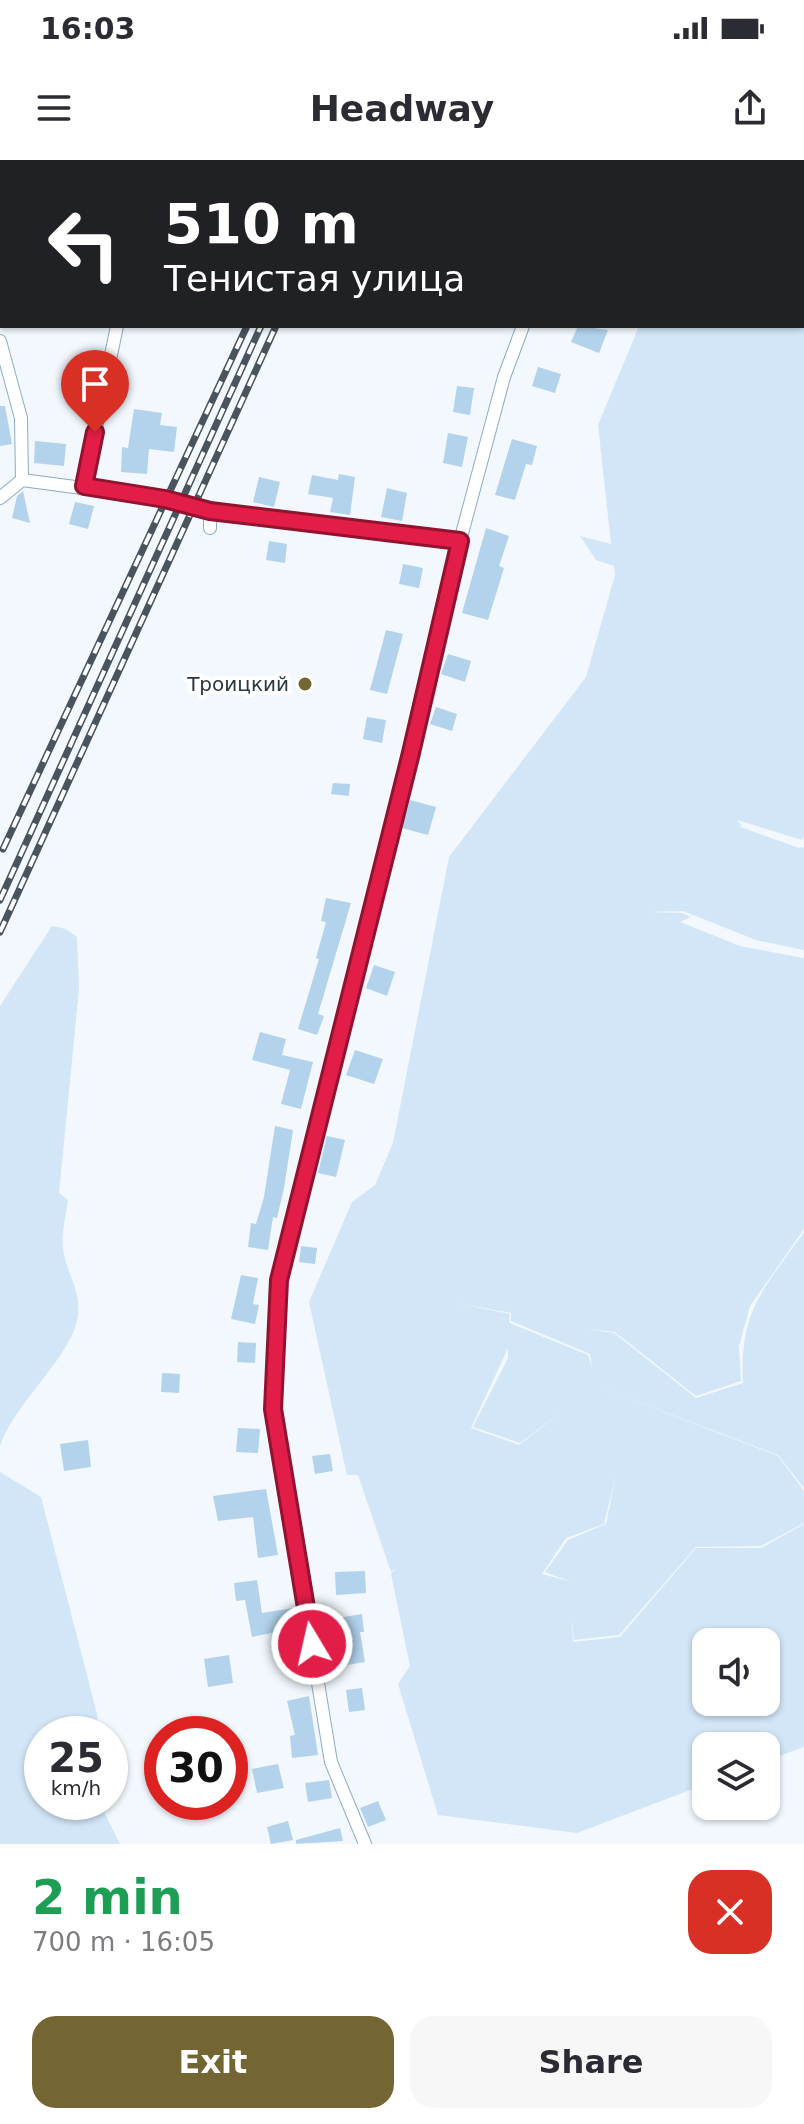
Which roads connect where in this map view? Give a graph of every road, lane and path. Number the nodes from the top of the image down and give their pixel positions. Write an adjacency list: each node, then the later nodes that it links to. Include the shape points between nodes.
1 (117, 328): 5 (street)
2 (522, 328): 9 (street)
3 (0, 341): 4 (street, via 21,418)
4 (22, 480): 5 (street); 6 (street)
5 (84, 486): 7 (street)
6 (0, 498)
7 (210, 511): 8 (street); 9 (street)
8 (210, 528)
9 (460, 541): 10 (street, via 279,1280 273,1409 331,1762)
10 (365, 1844)

